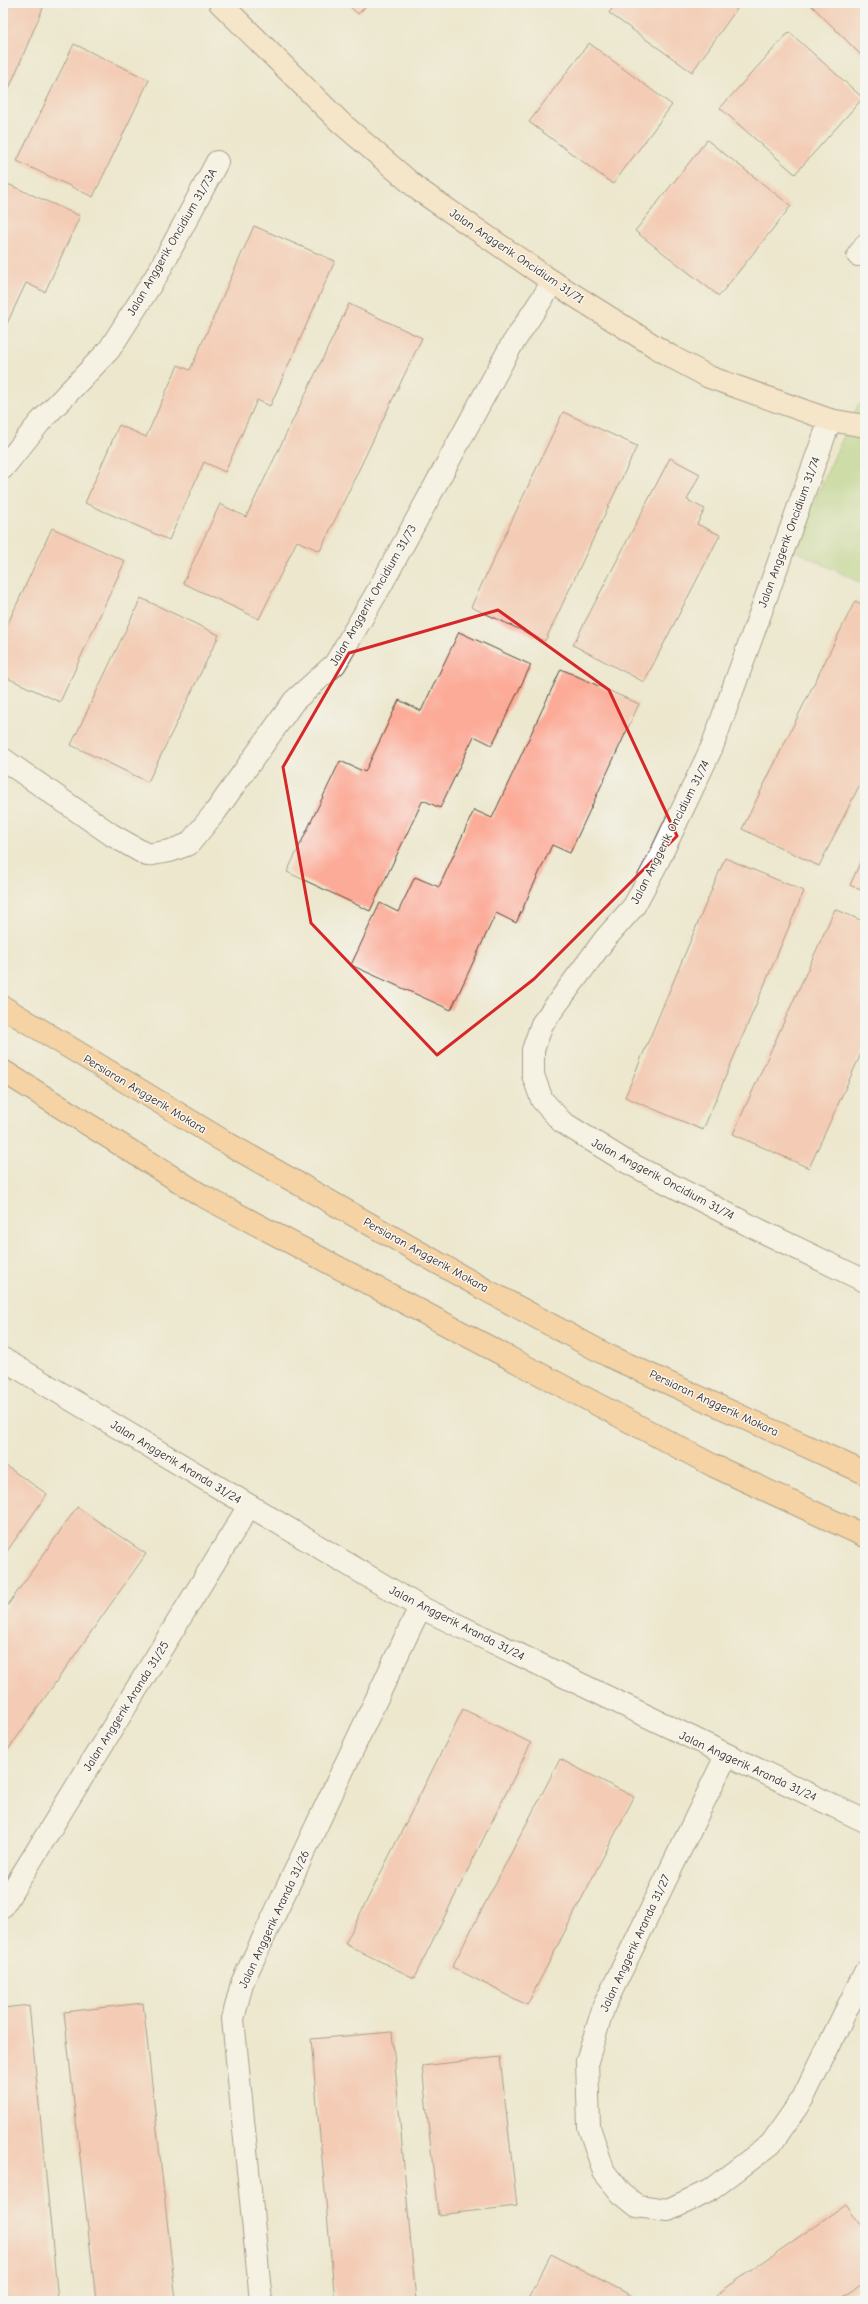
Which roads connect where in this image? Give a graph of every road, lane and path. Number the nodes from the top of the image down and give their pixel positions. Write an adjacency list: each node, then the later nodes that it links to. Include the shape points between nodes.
1 (220, 3): 3 (street, Jalan Anggerik Oncidium 31/71, via 340,122 419,190)
2 (217, 162): 6 (street, Jalan Anggerik Oncidium 31/73A, via 158,273 109,350 40,422)
3 (553, 282): 4 (street, Jalan Anggerik Oncidium 31/71, via 670,356 709,377); 7 (street, Jalan Anggerik Oncidium 31/73, via 511,346 380,587 335,664 294,700 216,811 189,844 170,851 146,855 112,835)
4 (830, 420): 5 (street, Jalan Anggerik Oncidium 31/71); 10 (street, Jalan Anggerik Oncidium 31/74, via 712,747 634,906 605,939 542,1024 533,1050 533,1076 542,1100 562,1122 619,1158)
5 (865, 426)
6 (3, 468)
7 (3, 758)
8 (3, 1007): 12 (main road, Persiaran Anggerik Mokara, via 225,1142 607,1355)
9 (3, 1071): 14 (main road, via 201,1195 700,1459)
10 (865, 1281)
11 (3, 1359): 13 (street, Jalan Anggerik Aranda 31/24)
12 (865, 1473)
13 (249, 1506): 15 (street, Jalan Anggerik Aranda 31/24); 18 (street, Jalan Anggerik Aranda 31/25)
14 (865, 1536)
15 (420, 1607): 16 (street, Jalan Anggerik Aranda 31/24); 20 (street, Jalan Anggerik Aranda 31/26, via 242,1983 233,2019)
16 (726, 1756): 17 (street, Jalan Anggerik Aranda 31/24); 19 (street, Jalan Anggerik Aranda 31/27, via 604,2006 587,2061 589,2127 604,2172 621,2193 636,2206 668,2210 709,2191 771,2144 803,2098)
17 (865, 1821)
18 (3, 1906)
19 (865, 1972)
20 (261, 2301)

